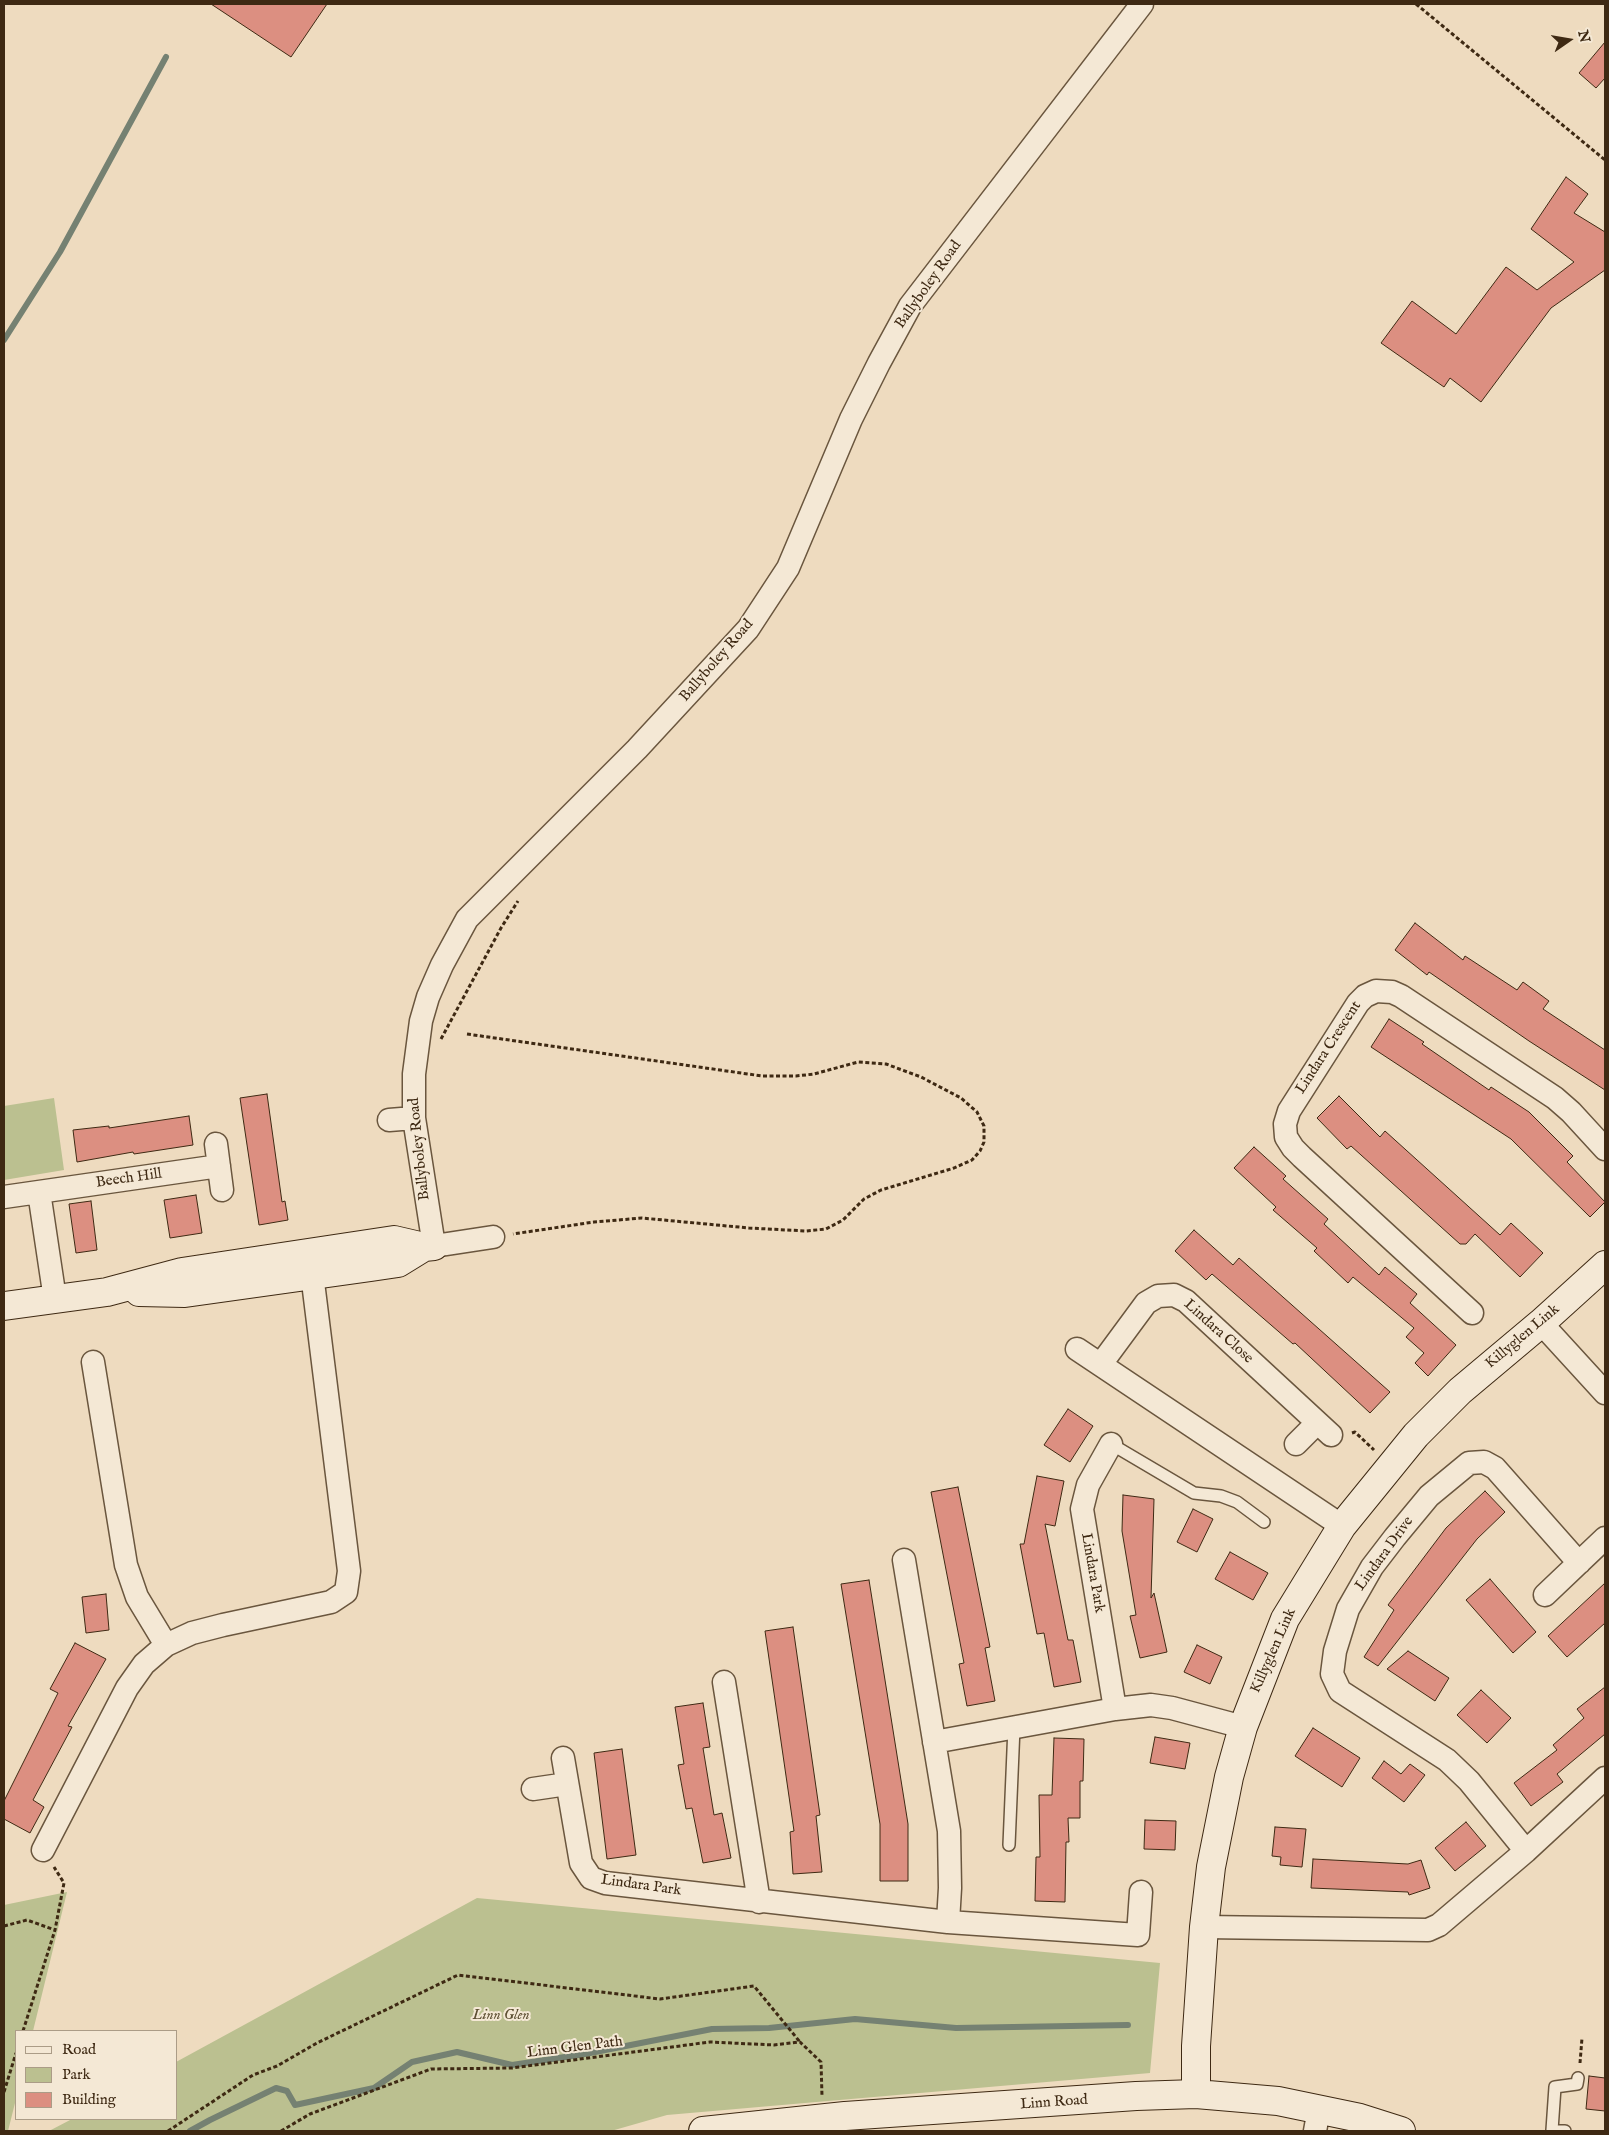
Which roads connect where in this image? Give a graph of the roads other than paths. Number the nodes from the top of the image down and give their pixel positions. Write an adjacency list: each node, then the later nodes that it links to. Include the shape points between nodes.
1 (1142, 4): 2 (street, Ballyboley Road, via 910,306 852,419 788,568 748,629 630,756 467,919 442,965 421,1021 414,1074)
2 (414, 1118): 3 (street); 11 (street, Ballyboley Road)
3 (389, 1120)
4 (216, 1144): 6 (street)
5 (1605, 1148): 16 (street, Lindara Crescent, via 1555,1098 1401,996 1376,991 1358,1003 1289,1111 1286,1136 1302,1158)
6 (219, 1166): 7 (street); 8 (street, Beech Hill)
7 (222, 1190)
8 (38, 1192): 9 (street, Beech Hill); 14 (street)
9 (4, 1197)
10 (493, 1238): 11 (street)
11 (429, 1246): 12 (street, via 398,1263)
12 (310, 1264): 14 (street, via 185,1293 107,1292); 30 (street, via 349,1571 346,1592 331,1602 192,1633)
13 (1605, 1265): 17 (street, Killyglen Link)
14 (55, 1299): 15 (street)
15 (4, 1306)
16 (1472, 1313)
17 (1541, 1323): 21 (street); 25 (street, Killyglen Link, via 1460,1391 1416,1435)
18 (1077, 1349): 20 (street)
19 (93, 1362): 30 (street, via 126,1565 137,1597)
20 (1100, 1364): 23 (street, Lindara Close, via 1146,1302 1158,1296 1174,1295 1186,1301 1324,1429); 25 (street)
21 (1605, 1394)
22 (1111, 1444): 24 (lane, via 1194,1493 1221,1496 1237,1502); 32 (street, Lindara Park, via 1088,1485 1082,1509)
23 (1296, 1444)
24 (1264, 1522)
25 (1342, 1526): 34 (street, Killyglen Link, via 1285,1619)
26 (1605, 1538): 28 (street)
27 (904, 1560): 35 (street)
28 (1579, 1562): 29 (street); 42 (street, Lindara Drive, via 1495,1468 1484,1462 1469,1463 1429,1496 1378,1560 1348,1609 1335,1651 1332,1674 1340,1691 1447,1760 1469,1781)
29 (1545, 1595)
30 (166, 1645): 41 (street, via 144,1664 127,1688)
31 (724, 1682): 44 (street)
32 (1115, 1709): 33 (street); 34 (street, via 1151,1705)
33 (1014, 1727): 35 (street); 40 (lane)
34 (1243, 1727): 46 (street, Killyglen Link, via 1229,1777 1211,1867)
35 (934, 1742): 45 (street, via 950,1843)
36 (563, 1758): 38 (street, Lindara Park)
37 (1605, 1778): 42 (street)
38 (567, 1784): 39 (street); 44 (street, Lindara Park, via 581,1864 591,1878 605,1883)
39 (533, 1789)
40 (1009, 1846)
41 (43, 1850)
42 (1526, 1851): 46 (street, via 1439,1925 1426,1931)
43 (1141, 1892): 45 (street, Lindara Park, via 1138,1935)
44 (759, 1902): 45 (street, Lindara Park)
45 (948, 1922)
46 (1204, 1927): 48 (street, Killyglen Link)
47 (1578, 2078): 52 (lane, via 1578,2084 1555,2088)
48 (1196, 2094): 49 (street, Linn Road, via 1278,2101); 50 (street, Linn Road, via 823,2118)
49 (1317, 2120): 51 (street, Linn Road, via 1360,2118)
50 (703, 2131)
51 (1401, 2131)
52 (1552, 2131): 53 (lane)
53 (1565, 2131)

